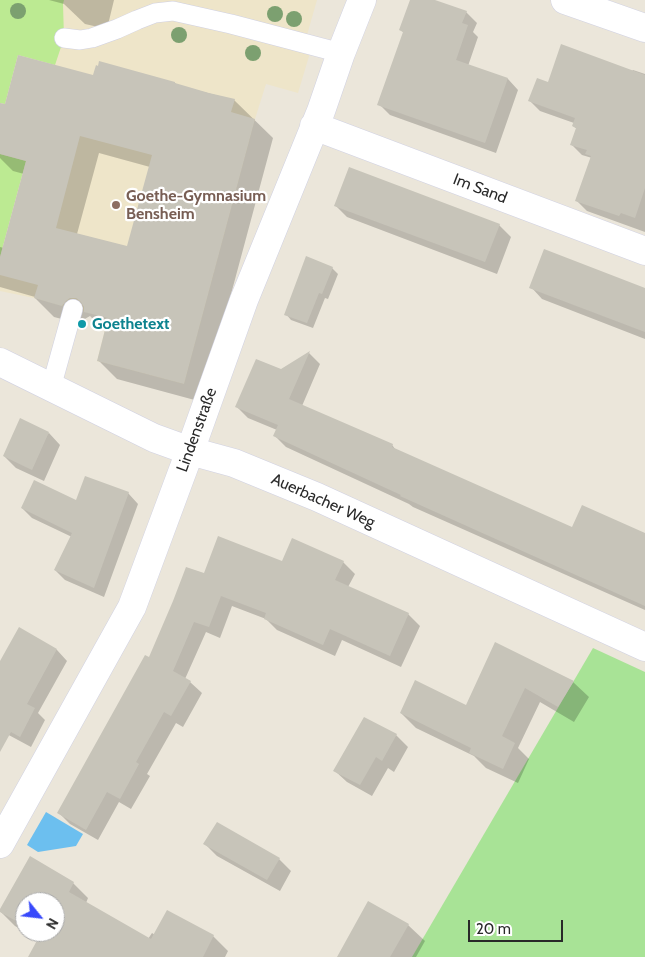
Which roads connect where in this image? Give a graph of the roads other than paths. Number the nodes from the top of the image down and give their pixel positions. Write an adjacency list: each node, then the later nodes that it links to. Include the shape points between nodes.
1 (362, 0): 6 (street, Lindenstraße)
2 (565, 0): 4 (street)
3 (153, 6): 5 (lane, via 137,20 92,38); 6 (lane)
4 (645, 28)
5 (64, 38)
6 (341, 53): 7 (street, Lindenstraße)
7 (314, 126): 8 (street, Im Sand); 12 (street, Lindenstraße, via 244,300)
8 (645, 251)
9 (73, 309): 11 (lane)
10 (0, 362): 11 (street, Auerbacher Weg)
11 (51, 388): 12 (street, Auerbacher Weg, via 154,438)
12 (190, 451): 13 (street, Auerbacher Weg, via 234,463 317,497); 14 (street, Lindenstraße, via 132,607)
13 (645, 647)
14 (0, 844)

